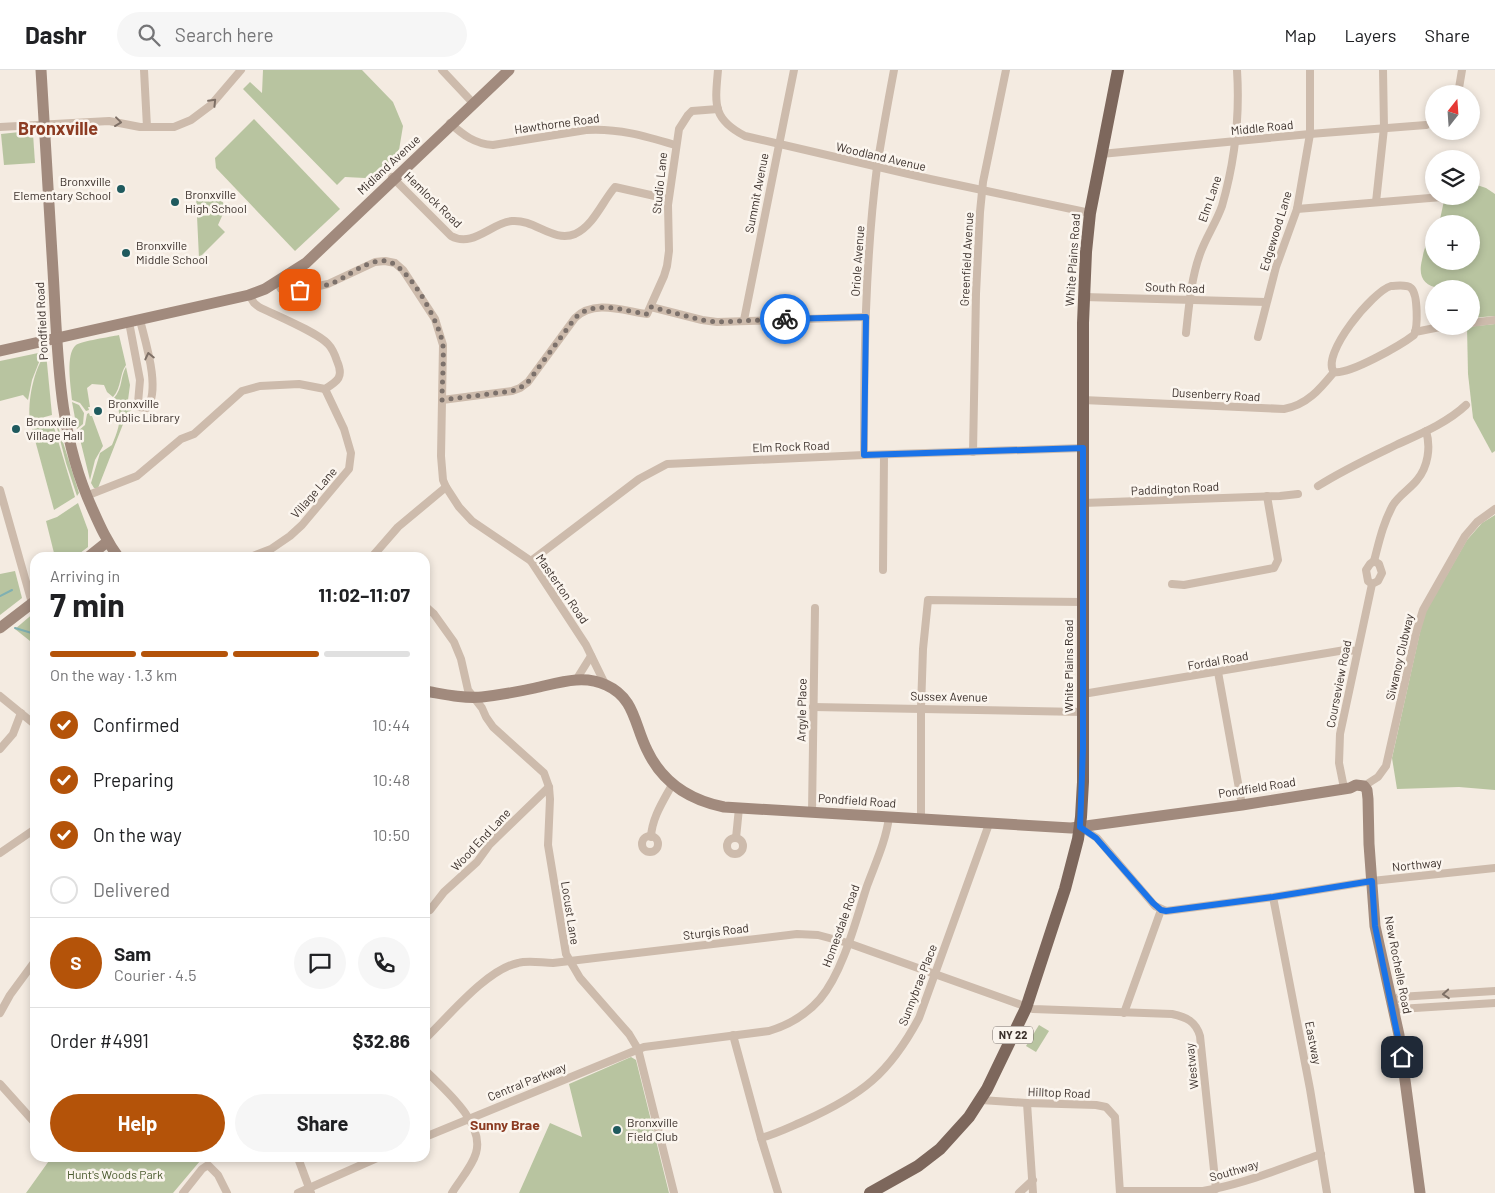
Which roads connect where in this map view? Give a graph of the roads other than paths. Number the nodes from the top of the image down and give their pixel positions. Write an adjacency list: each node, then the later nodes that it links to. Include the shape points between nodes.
1 (41, 70): 20 (street, Pondfield Road)
2 (144, 70): 23 (street)
3 (241, 70): 23 (street, one-way to 3, via 174,127 192,120 211,105)
4 (442, 70): 17 (street)
5 (501, 70): 17 (street, Midland Avenue)
6 (509, 70): 17 (street, Midland Avenue)
7 (718, 70): 18 (street)
8 (794, 70): 27 (street, Summit Avenue)
9 (894, 70): 30 (street, Oriole Avenue)
10 (1006, 70): 32 (street, Greenfield Avenue)
11 (1118, 70): 29 (main road, White Plains Road / NY 22)
12 (1238, 70): 26 (street, Elm Lane)
13 (1310, 70): 25 (street, Edgewood Lane)
14 (1383, 70): 24 (street)
15 (1462, 70): 16 (street)
16 (1460, 85)
17 (471, 102): 19 (street, Midland Avenue)
18 (718, 109): 27 (street, Woodland Avenue, via 720,118 734,130); 28 (street, Studio Lane, via 692,111 679,129)
19 (450, 123): 28 (street, Hawthorne Road, via 468,138 493,145 602,129 627,131); 31 (street, Midland Avenue)
20 (45, 124): 22 (street); 23 (street, one-way to 23, via 109,121); 53 (street, Pondfield Road)
21 (1425, 125): 24 (street, Middle Road)
22 (0, 127)
23 (147, 127)
24 (1384, 128): 25 (street, Middle Road); 35 (street)
25 (1310, 134): 26 (street, Middle Road); 36 (street, Edgewood Lane)
26 (1236, 141): 29 (street, Middle Road); 41 (street, Elm Lane, via 1222,204 1200,254)
27 (778, 144): 30 (street, Woodland Avenue); 45 (street, Summit Avenue)
28 (675, 145): 34 (street, Studio Lane)
29 (1101, 154): 37 (main road, White Plains Road / NY 22)
30 (877, 168): 32 (street, Woodland Avenue); 44 (street, Oriole Avenue)
31 (393, 177): 34 (street, Hemlock Road, via 451,236 462,240 504,223 518,221 536,225 551,234 572,235 589,224 615,187); 38 (street, Midland Avenue)
32 (982, 190): 37 (street, Woodland Avenue); 64 (street, Greenfield Avenue, via 976,294)
33 (1425, 198): 35 (street)
34 (668, 199): 43 (street, Studio Lane, via 670,251 664,276)
35 (1376, 202): 36 (street)
36 (1297, 209): 42 (street, Edgewood Lane)
37 (1090, 213): 40 (main road, White Plains Road / NY 22)
38 (281, 279): 39 (street, Midland Avenue); 59 (street, Masterton Road, via 281,289 300,290 328,284 375,262 395,263 412,282 439,331 443,345)
39 (249, 295): 47 (street, Midland Avenue); 58 (street, via 258,306 330,345 340,373 337,382)
40 (1084, 297): 41 (street, South Road); 60 (main road, White Plains Road / NY 22)
41 (1190, 300): 42 (street, South Road); 51 (street, Elm Lane)
42 (1266, 302): 52 (street, Edgewood Lane)
43 (649, 311): 45 (street, via 717,322); 59 (street, via 602,307 585,310 575,318 528,382 520,388)
44 (866, 317): 45 (street); 65 (street, Oriole Avenue)
45 (744, 320)
46 (1495, 320): 48 (street)
47 (135, 321): 53 (street, Midland Avenue); 56 (street); 57 (street, one-way to 47, via 152,370)
48 (1480, 322)
49 (1425, 330): 50 (street)
50 (1416, 332): 55 (street, via 1370,360 1341,373); 55 (street, via 1416,295 1408,286 1386,287 1339,341 1332,360)
51 (1186, 333)
52 (1258, 337)
53 (57, 339): 54 (street, Midland Avenue); 71 (street, Pondfield Road, via 63,413)
54 (0, 351)
55 (1334, 372): 60 (street, Dusenberry Road, via 1308,400 1284,409)
56 (140, 383): 57 (street); 57 (street, via 138,403 142,409 149,405)
57 (152, 383)
58 (325, 389): 71 (street, via 299,384 260,386 242,391 194,434 181,439 137,476); 78 (street, Village Lane, via 344,429 351,453 349,468 290,536)
59 (442, 400): 68 (street, Masterton Road, via 442,462)
60 (1083, 400): 63 (main road, White Plains Road / NY 22)
61 (1466, 405): 62 (street)
62 (1426, 431): 67 (street, via 1345,469); 81 (street, Courseview Road, via 1429,446 1426,464 1418,480 1392,507)
63 (1083, 448): 64 (street, Elm Rock Road); 73 (main road, White Plains Road / NY 22)
64 (974, 452): 66 (street, Elm Rock Road)
65 (864, 455): 66 (street, Elm Rock Road); 80 (street, Elm Rock Road, via 667,464 640,479)
66 (884, 455): 82 (street)
67 (1318, 486)
68 (446, 488): 79 (street, via 398,527); 80 (street, Masterton Road, via 472,521)
69 (0, 490): 85 (street)
70 (1298, 494): 72 (street, Paddington Road)
71 (86, 496): 75 (street, Pondfield Road)
72 (1267, 496): 73 (street, Paddington Road); 83 (street, via 1278,560 1276,567 1184,585)
73 (1083, 503): 86 (main road, White Plains Road / NY 22)
74 (1495, 509): 107 (street, Siwanoy Clubway, via 1467,533 1421,615 1386,766 1378,777)
75 (107, 542): 76 (street); 77 (street, Pondfield Road)
76 (94, 552)
77 (114, 552)
78 (263, 552)
79 (378, 552)
80 (531, 561): 92 (street, Masterton Road)
81 (1374, 561): 84 (street, Courseview Road, via 1366,570); 84 (street, Courseview Road, via 1382,573)
82 (883, 570)
83 (1172, 584)
84 (1372, 584): 91 (street, Courseview Road)
85 (30, 592)
86 (1082, 602): 97 (main road, White Plains Road / NY 22); 101 (street, via 928,600)
87 (30, 604): 90 (street)
88 (815, 608): 100 (street, Argyle Place)
89 (430, 610): 99 (street, via 454,642)
90 (0, 628)
91 (1357, 651): 93 (street, Fordal Road, via 1345,650); 109 (street, Courseview Road, via 1340,734 1339,762)
92 (591, 656): 94 (street); 95 (street, Masterton Road)
93 (1218, 672): 97 (street, Fordal Road); 110 (street)
94 (576, 680): 95 (street, Pondfield Road); 99 (street, Pondfield Road)
95 (605, 684): 106 (street, Pondfield Road, via 621,693 647,750 659,770)
96 (430, 692): 99 (street, Pondfield Road)
97 (1083, 694): 102 (main road, White Plains Road / NY 22)
98 (0, 696): 103 (street)
99 (473, 698): 108 (street, via 493,727 544,773)
100 (813, 707): 101 (street, Sussex Avenue); 112 (street, Argyle Place)
101 (921, 708): 102 (street, Sussex Avenue); 114 (street)
102 (1083, 712): 116 (main road, White Plains Road / NY 22)
103 (21, 713): 104 (street); 105 (street, via 12,734)
104 (30, 720)
105 (0, 749)
106 (673, 783): 111 (street, Pondfield Road, via 705,803); 119 (street, via 656,815)
107 (1364, 786): 109 (street); 117 (street, New Rochelle Road, via 1370,814)
108 (549, 787): 125 (street, Wood End Lane, via 490,844); 128 (street, Locust Lane, via 548,845)
109 (1347, 788): 110 (street, Pondfield Road); 117 (street, New Rochelle Road, via 1362,799)
110 (1242, 805): 116 (street, Pondfield Road)
111 (739, 808): 112 (street, Pondfield Road); 120 (street)
112 (812, 812): 113 (street, Pondfield Road)
113 (889, 817): 114 (street, Pondfield Road); 127 (street, Homesdale Road)
114 (921, 819): 115 (street, Pondfield Road)
115 (988, 824): 116 (street, Pondfield Road); 130 (street, Sunnybrae Place)
116 (1080, 827): 126 (street, via 1096,838); 134 (main road, White Plains Road / NY 22, via 1065,889)
117 (1368, 831): 123 (street, New Rochelle Road)
118 (30, 832): 121 (street)
119 (650, 837)
120 (736, 838)
121 (0, 853)
122 (1495, 868): 123 (street, Northway)
123 (1372, 881): 124 (street, Northway); 133 (street, New Rochelle Road, via 1375,926)
124 (1273, 897): 126 (street, Northway); 148 (street, Eastway)
125 (430, 910)
126 (1161, 910): 136 (street)
127 (848, 943): 128 (street, Sturgis Road, via 797,934); 130 (street, Sturgis Road); 138 (street, Homesdale Road, via 828,988 798,1018 769,1031)
128 (568, 961): 137 (street, Sturgis Road, via 520,962 500,970); 139 (street, Locust Lane)
129 (30, 967): 135 (street)
130 (935, 975): 134 (street, Sturgis Road); 147 (street, Sunnybrae Place, via 906,1043 877,1078 844,1102)
131 (1495, 991): 133 (street, one-way to 133, via 1398,997)
132 (1495, 1003): 133 (street, via 1399,1009)
133 (1392, 1004): 165 (street, New Rochelle Road)
134 (1026, 1008): 136 (street, Westway); 142 (main road, White Plains Road / NY 22)
135 (0, 1012)
136 (1124, 1013): 152 (street, Westway, via 1180,1016 1198,1027)
137 (430, 1034)
138 (732, 1035): 139 (street, Homesdale Road); 147 (street)
139 (638, 1049): 145 (street, Central Parkway); 159 (street, Locust Lane)
140 (430, 1075): 145 (street)
141 (0, 1084): 144 (street)
142 (981, 1100): 143 (street, Hilltop Road); 161 (main road, White Plains Road / NY 22, via 960,1129 940,1149 918,1166)
143 (1027, 1104): 151 (street); 154 (street, Hilltop Road, via 1096,1105 1110,1110 1115,1117 1117,1131)
144 (30, 1115)
145 (468, 1119): 146 (street, Central Parkway); 158 (street, via 476,1130 477,1152)
146 (430, 1135)
147 (761, 1138): 160 (street)
148 (1322, 1154): 152 (street, Southway); 164 (street, Eastway)
149 (300, 1162): 153 (street)
150 (369, 1162): 153 (street)
151 (1033, 1180): 162 (street); 163 (street)
152 (1216, 1189): 154 (street, Southway)
153 (310, 1190): 157 (street)
154 (1120, 1192)
155 (183, 1193): 156 (street, via 208,1165 218,1175)
156 (226, 1193)
157 (298, 1193)
158 (452, 1193)
159 (674, 1193)
160 (778, 1193)
161 (870, 1193)
162 (1019, 1193)
163 (1033, 1193)
164 (1327, 1193)
165 (1420, 1193)

